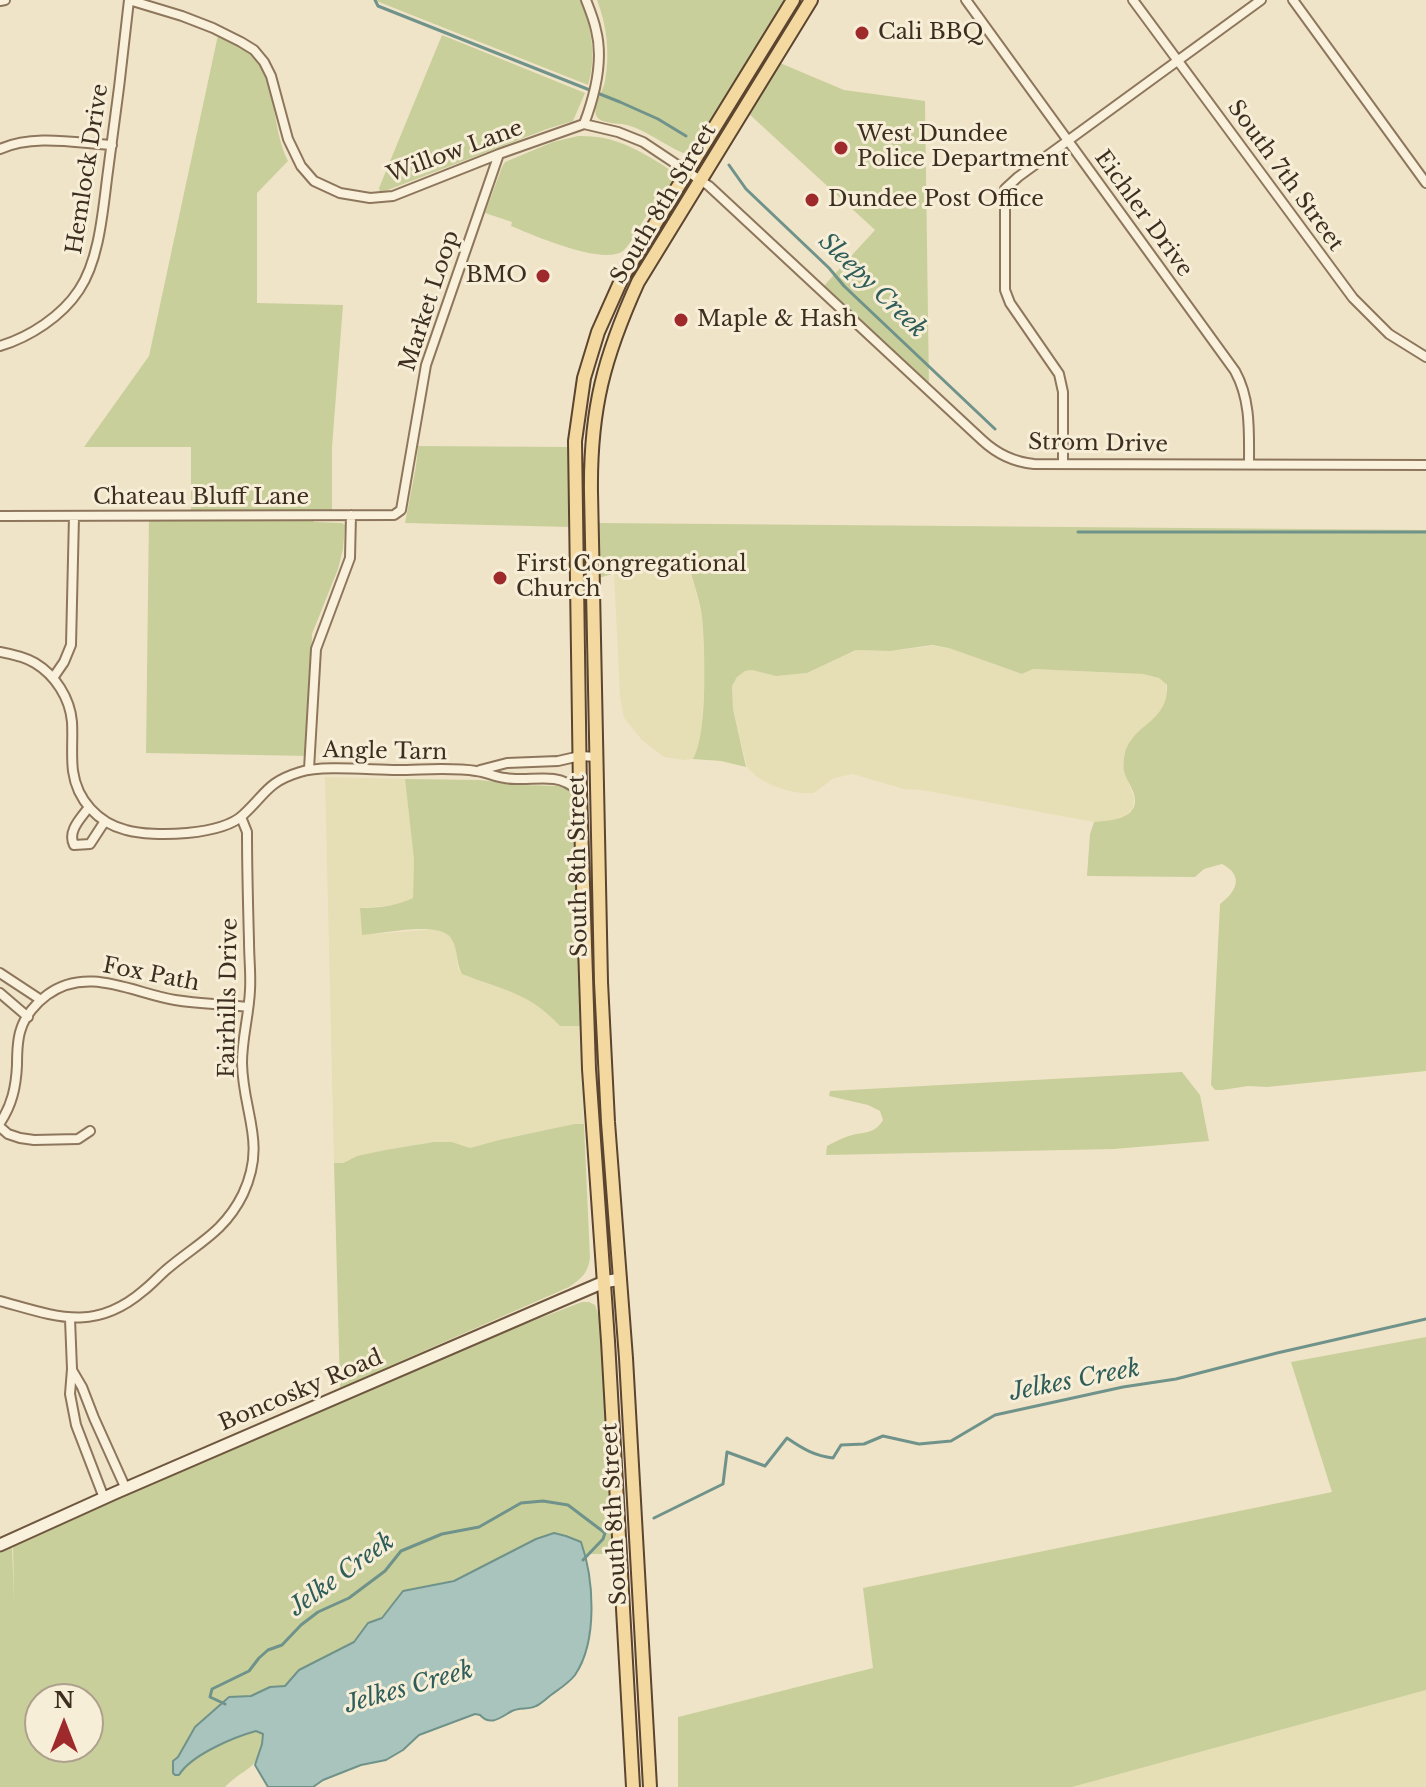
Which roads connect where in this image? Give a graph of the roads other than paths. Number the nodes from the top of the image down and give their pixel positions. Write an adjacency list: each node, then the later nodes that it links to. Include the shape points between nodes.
1 (129, 0): 12 (street, Hemlock Drive); 14 (street, Willow Lane, via 213,28 254,50 271,76 301,166 314,181 334,191 393,196)
2 (586, 0): 10 (street, via 597,33 599,70)
3 (793, 0): 15 (main road, South 8th Street)
4 (811, 0): 16 (main road, South 8th Street)
5 (966, 0): 11 (street, Eichler Drive)
6 (1133, 0): 9 (street, South 7th Street)
7 (1261, 0): 9 (street)
8 (1293, 0): 17 (street)
9 (1178, 60): 11 (street); 19 (street, South 7th Street, via 1353,298 1389,334)
10 (584, 124): 14 (street, Willow Lane); 15 (street, via 632,136)
11 (1067, 141): 20 (street, via 1007,185 1004,204 1005,293 1059,374); 21 (street, Eichler Drive, via 1238,376 1249,414)
12 (112, 145): 13 (street, via 41,141); 18 (street, Hemlock Drive, via 94,253 80,288 48,321)
13 (0, 149)
14 (499, 154): 23 (street, Market Loop, via 426,365)
15 (687, 172): 16 (street, Strom Drive); 29 (main road, South 8th Street, via 623,276 584,378 575,478)
16 (700, 181): 20 (street, Strom Drive, via 992,449 1023,463); 30 (main road, South 8th Street, via 638,282 612,343 597,399 591,460)
17 (1426, 183)
18 (0, 346)
19 (1426, 357)
20 (1063, 464): 21 (street, Strom Drive)
21 (1249, 464): 22 (street, Strom Drive)
22 (1426, 465)
23 (401, 510): 24 (street, Chateau Bluff Lane, via 394,515)
24 (351, 515): 26 (street, Chateau Bluff Lane); 31 (street, via 350,558 316,649)
25 (0, 516): 26 (street, Chateau Bluff Lane)
26 (74, 516): 28 (street, via 71,645)
27 (0, 652): 28 (street, via 34,662)
28 (53, 678): 34 (street, Angle Tarn, via 70,709 73,769)
29 (580, 756): 30 (street, Angle Tarn); 32 (street, Angle Tarn); 33 (main road, South 8th Street)
30 (597, 757): 44 (main road, South 8th Street, via 601,982)
31 (309, 769): 32 (street, Angle Tarn); 35 (street, Angle Tarn, via 266,789)
32 (475, 771): 33 (street, Angle Tarn, via 506,779 554,779)
33 (580, 792): 45 (main road, South 8th Street, via 589,1069)
34 (89, 807): 36 (street, Angle Tarn); 36 (street, via 72,831 74,845 90,844)
35 (241, 817): 36 (street, Angle Tarn, via 217,828 182,833 128,831); 40 (street, Fairhills Drive, via 247,832)
36 (105, 821)
37 (0, 973): 39 (street)
38 (0, 993): 41 (street)
39 (41, 1000): 40 (street, Fox Path, via 67,984 92,980 177,1001); 41 (street, Fox Path)
40 (248, 1007): 47 (street, Fairhills Drive, via 242,1066 255,1149 242,1195 213,1235 143,1292 109,1313)
41 (28, 1017): 42 (street, Fox Path, via 21,1029 12,1101)
42 (0, 1125): 43 (street, via 8,1134 42,1140 78,1139)
43 (90, 1131)
44 (620, 1279): 45 (street, Boncosky Road); 53 (main road, South 8th Street)
45 (604, 1282): 49 (street, Boncosky Road); 52 (main road, South 8th Street)
46 (0, 1301): 47 (street)
47 (70, 1319): 48 (street)
48 (72, 1369): 49 (street); 50 (street, via 76,1425)
49 (126, 1489): 50 (street, Boncosky Road)
50 (104, 1498): 51 (street, Boncosky Road)
51 (0, 1545)
52 (633, 1787)
53 (650, 1787)

